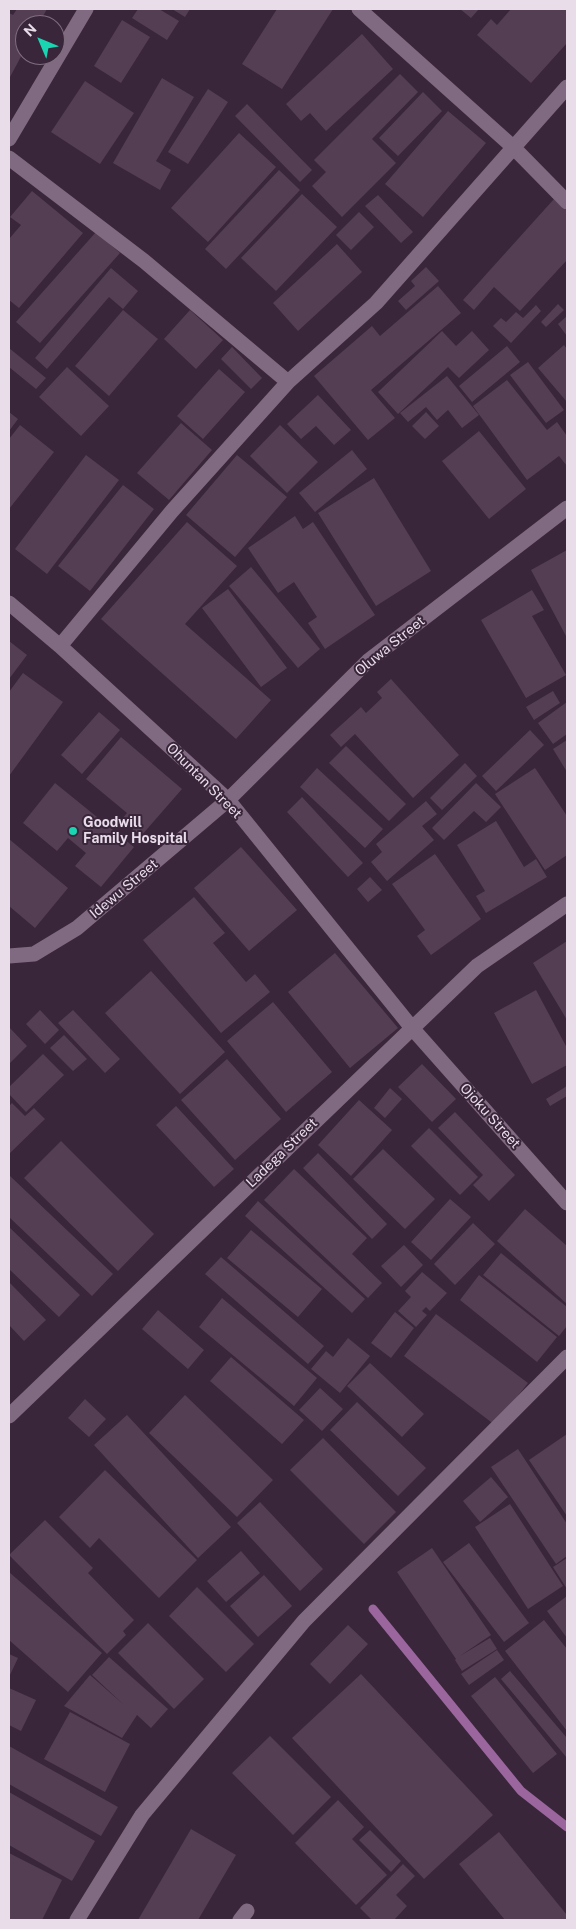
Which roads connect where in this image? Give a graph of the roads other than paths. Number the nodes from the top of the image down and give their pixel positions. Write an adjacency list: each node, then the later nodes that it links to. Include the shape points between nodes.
1 (86, 9): 4 (street)
2 (359, 9): 5 (street)
3 (567, 86): 5 (street)
4 (9, 139)
5 (513, 147): 7 (street); 8 (street, via 376,303)
6 (9, 158): 8 (street, via 144,261)
7 (567, 202)
8 (288, 382): 11 (street, via 172,511)
9 (567, 508): 12 (street, Oluwa Street, via 368,661)
10 (9, 603): 11 (street, Ohuntan Street)
11 (60, 646): 12 (street, Ohuntan Street)
12 (228, 800): 14 (street, Idewu Street, via 77,928 34,954); 15 (street, Ohuntan Street)
13 (567, 904): 15 (street, Ladega Street, via 477,966)
14 (9, 956)
15 (412, 1028): 16 (street, Ojoku Street); 18 (street, Ladega Street)
16 (567, 1203)
17 (567, 1357): 19 (street, via 304,1621 142,1815)
18 (9, 1416)
19 (77, 1920)

